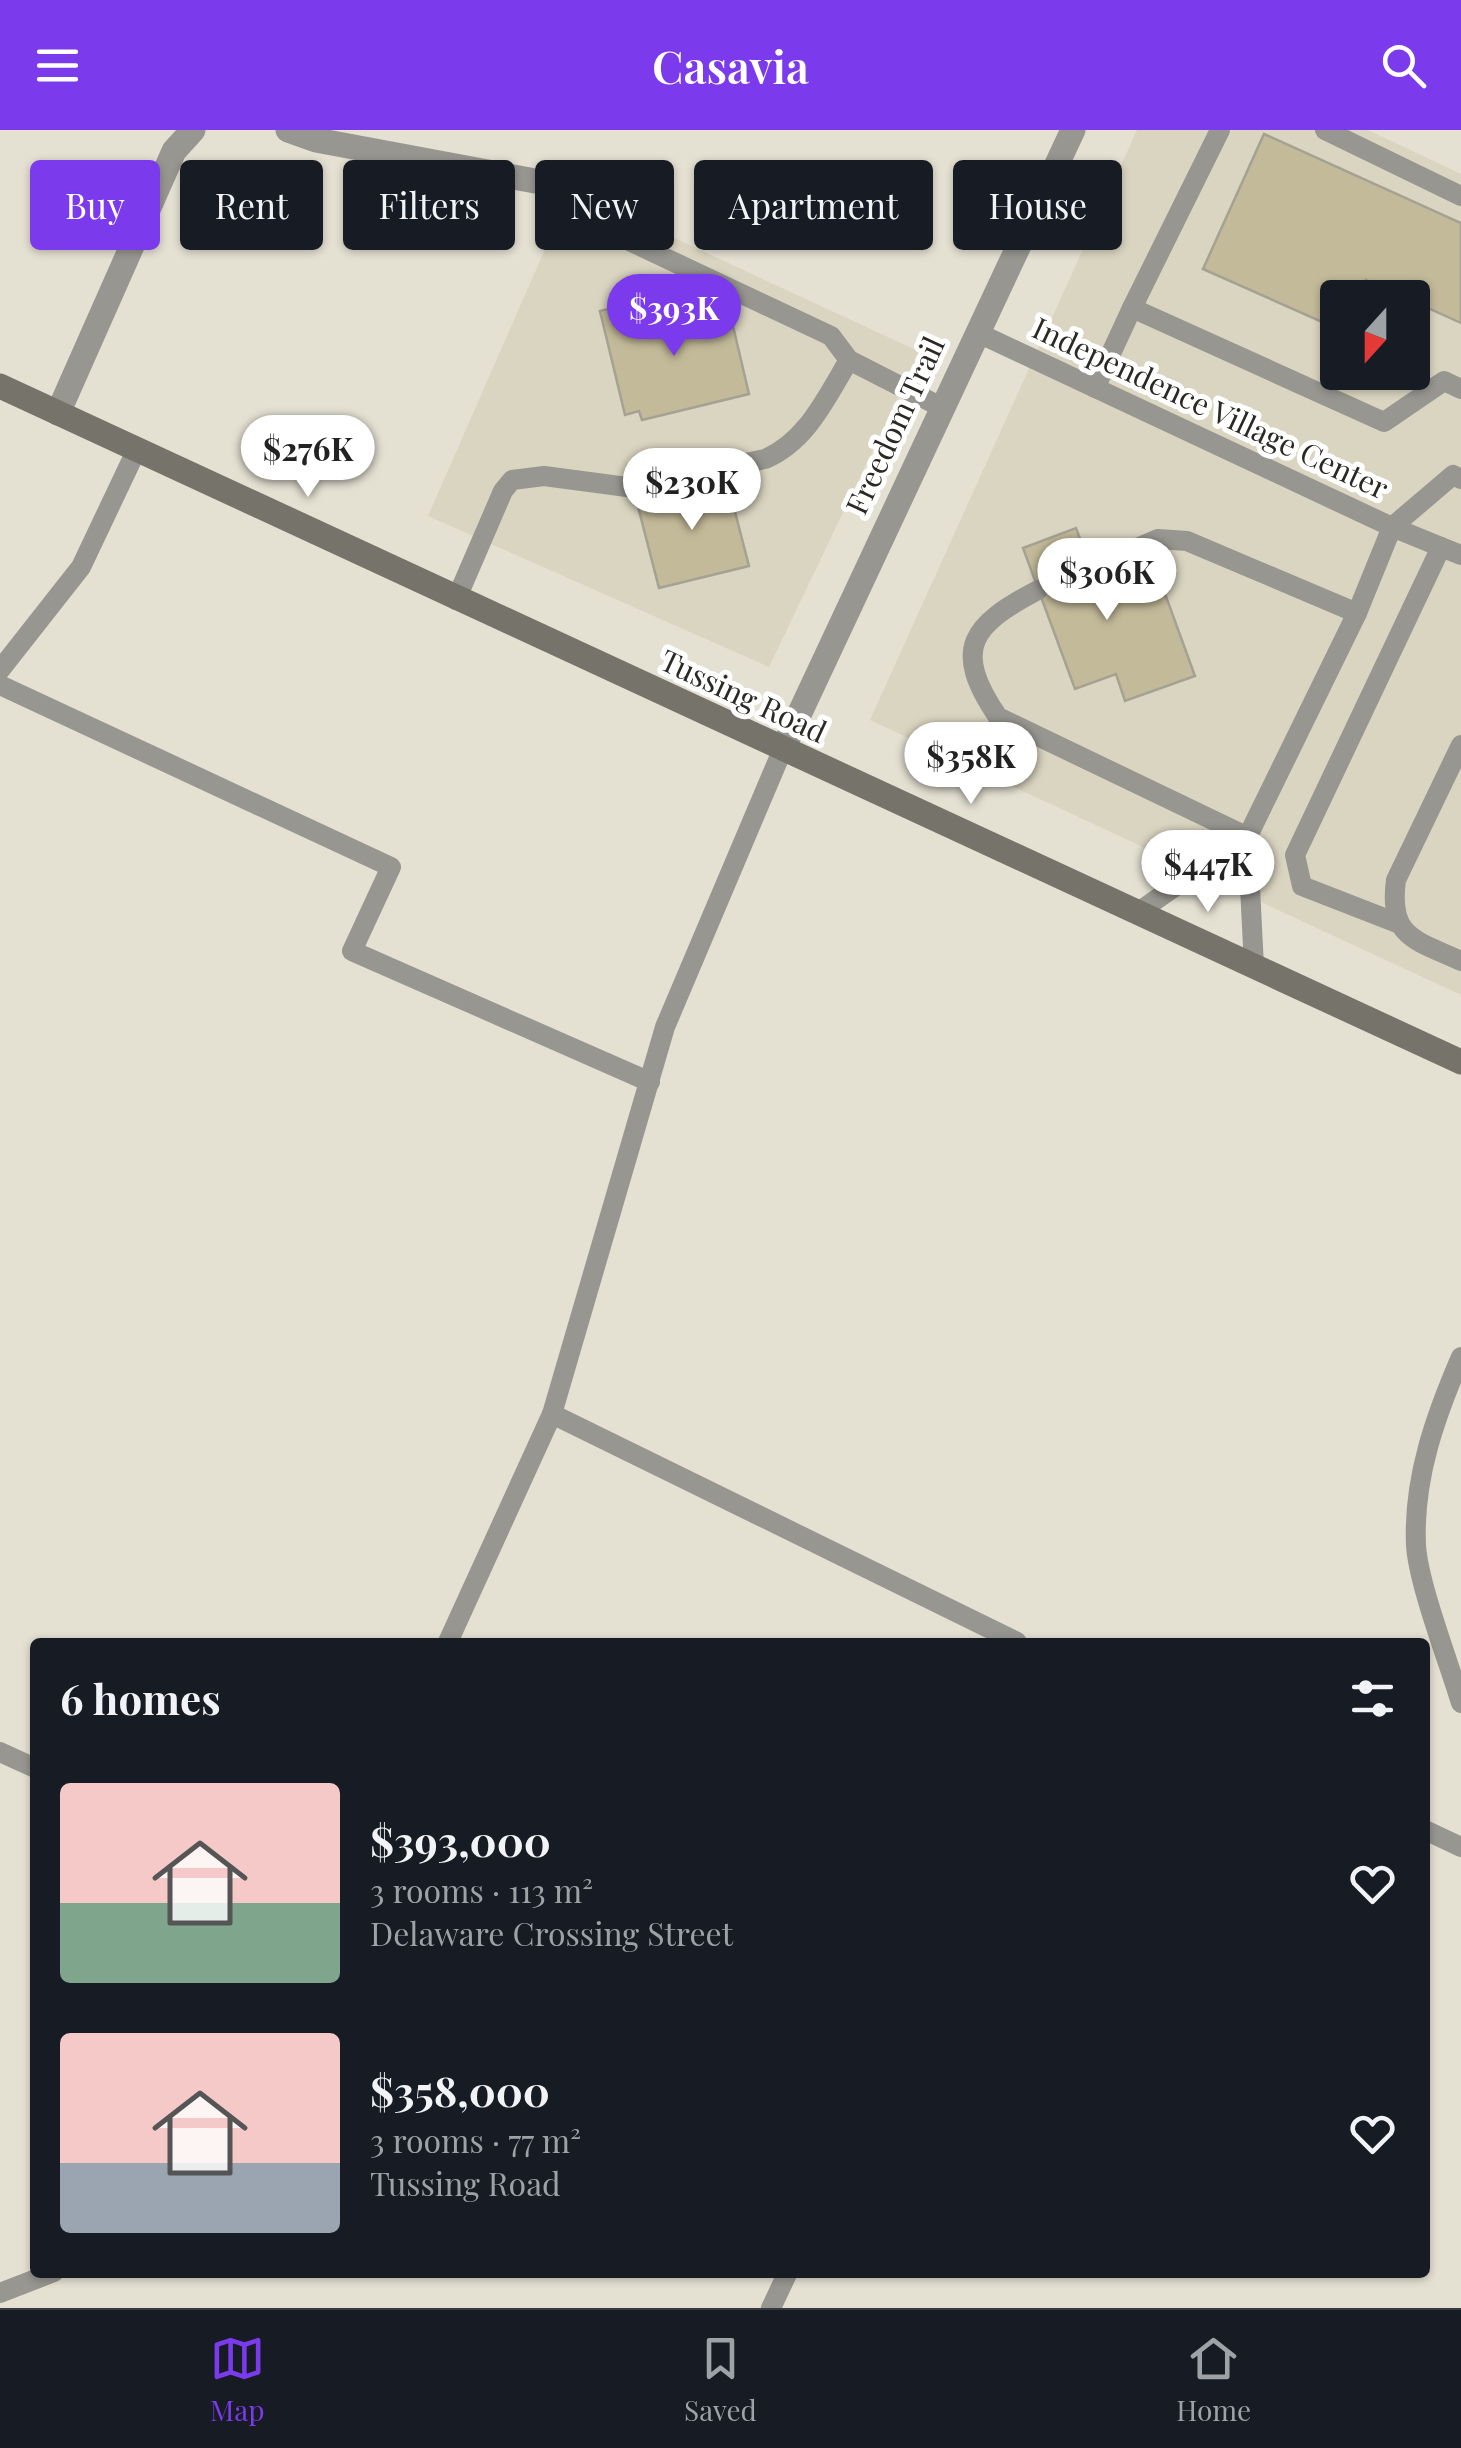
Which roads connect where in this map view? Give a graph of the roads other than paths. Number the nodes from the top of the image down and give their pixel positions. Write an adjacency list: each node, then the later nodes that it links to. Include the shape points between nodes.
1 (193, 130): 16 (street, via 174,151)
2 (288, 130): 6 (street)
3 (1073, 130): 10 (street, Freedom Trail)
4 (1220, 130): 9 (lane)
5 (1325, 130): 7 (lane)
6 (535, 181)
7 (1461, 196)
8 (648, 250): 11 (lane, via 831,336)
9 (1132, 308): 13 (lane); 14 (lane, via 1384,422 1444,381)
10 (976, 332): 13 (lane, Independence Village Center); 15 (street, Freedom Trail)
11 (849, 360): 15 (lane); 23 (lane, via 804,432 765,459 627,487 544,476 512,480)
12 (0, 386): 16 (main road, Tussing Road)
13 (1094, 388): 19 (lane, Independence Village Center)
14 (1461, 389)
15 (940, 407): 28 (street, Freedom Trail)
16 (58, 414): 17 (main road, Tussing Road)
17 (136, 451): 23 (main road, Tussing Road); 25 (lane, via 80,568)
18 (1461, 478): 19 (lane, Independence Village Center, via 1453,475)
19 (1392, 527): 20 (lane); 24 (lane)
20 (1451, 551): 31 (lane, via 1295,855 1302,886)
21 (1091, 568): 24 (lane, via 1158,539 1186,542)
22 (1038, 590): 29 (lane, via 994,613 977,633 972,658 979,689 998,717)
23 (456, 600): 28 (main road, Tussing Road)
24 (1356, 613): 29 (lane)
25 (0, 670)
26 (0, 685): 35 (lane, via 391,867 352,951)
27 (1461, 745): 31 (lane, via 1396,880)
28 (782, 751): 30 (main road, Tussing Road); 35 (lane, via 666,1028)
29 (1246, 841): 30 (lane); 33 (lane)
30 (1137, 914): 33 (main road, Tussing Road)
31 (1397, 923): 32 (lane, via 1407,936)
32 (1461, 960)
33 (1254, 967): 34 (main road, Tussing Road)
34 (1461, 1062)
35 (650, 1082): 37 (lane)
36 (1461, 1357): 40 (lane, via 1437,1412 1418,1488 1416,1549)
37 (552, 1414): 38 (lane); 39 (lane)
38 (450, 1638)
39 (1008, 1638)
40 (1461, 1703)
41 (0, 1752): 42 (lane)
42 (30, 1766)
43 (1430, 1832): 44 (lane)
44 (1461, 1846)
45 (39, 2278): 47 (lane)
46 (785, 2278): 48 (lane)
47 (0, 2293)
48 (771, 2308)

